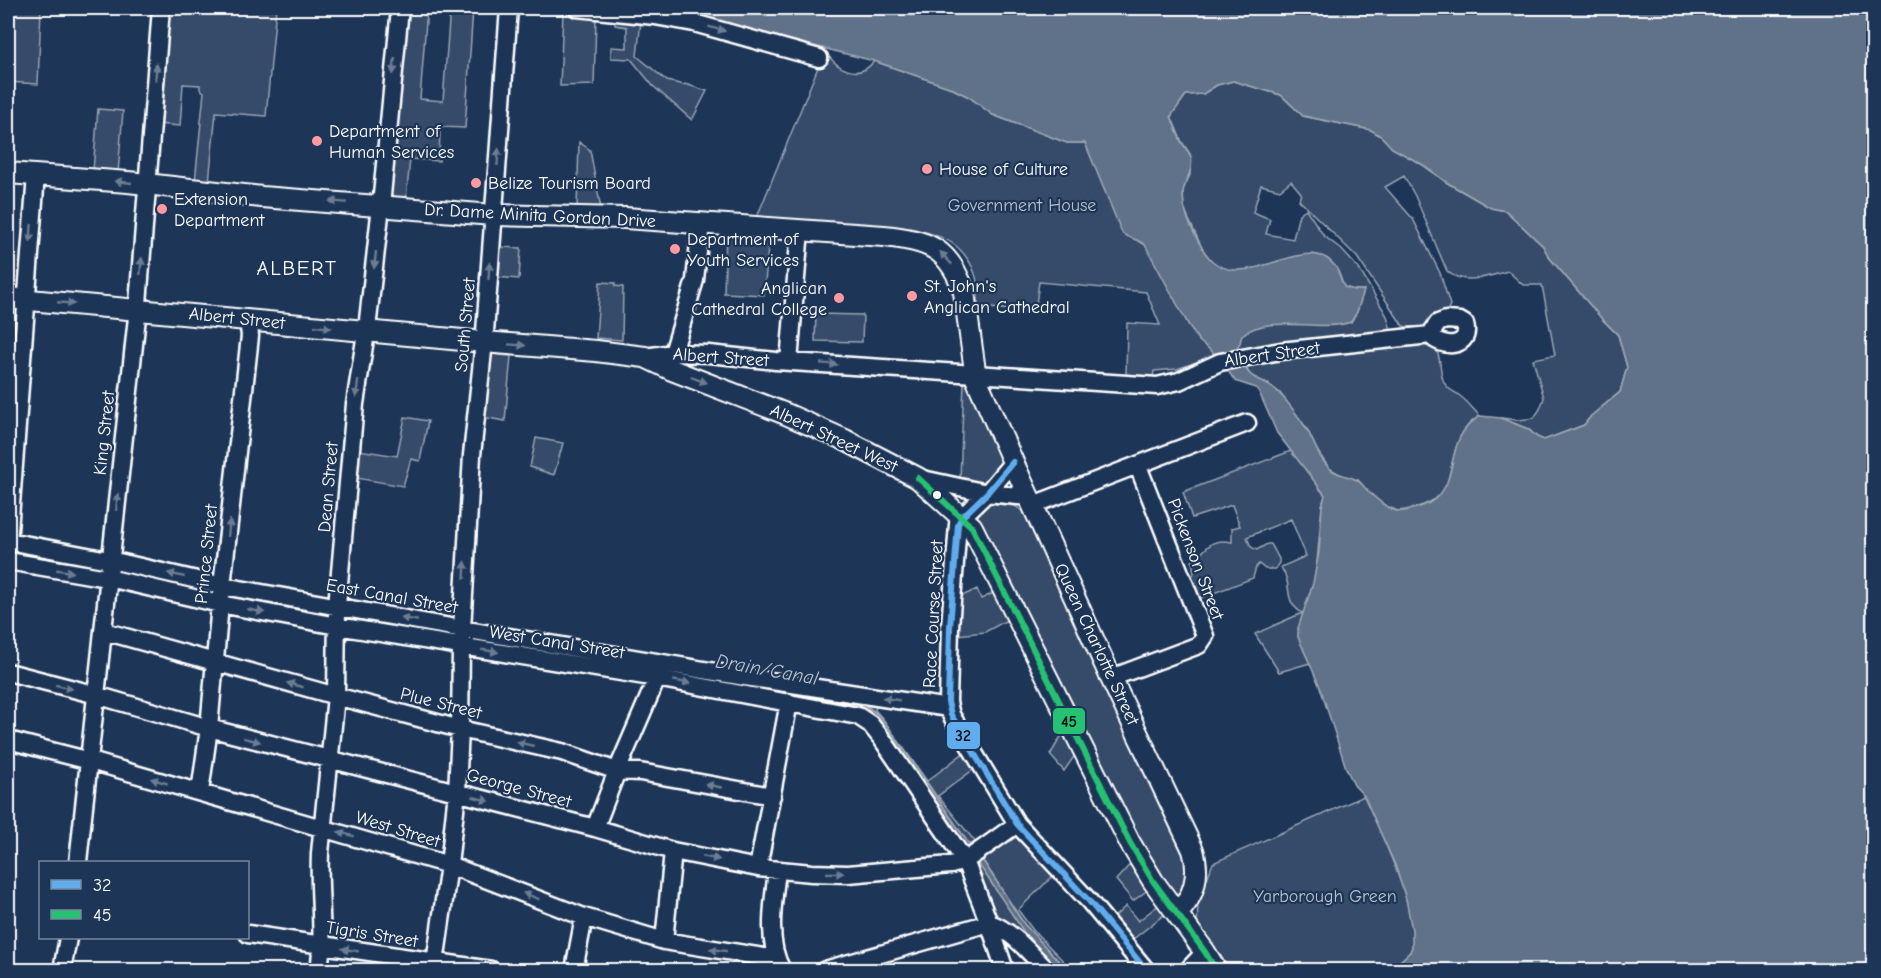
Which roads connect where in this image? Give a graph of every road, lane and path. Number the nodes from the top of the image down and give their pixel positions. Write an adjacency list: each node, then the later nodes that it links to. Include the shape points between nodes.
1 (161, 8): 8 (street, King Street, one-way to 1)
2 (400, 8): 9 (street, Dean Street, one-way to 9)
3 (509, 8): 10 (street, South Street, one-way to 3)
4 (577, 8): 5 (street, one-way to 5, via 684,21)
5 (819, 58)
6 (8, 173): 7 (main road, Dr. Dame Minita Gordon Drive)
7 (36, 175): 8 (main road, Dr. Dame Minita Gordon Drive, one-way to 7); 13 (street, one-way to 13)
8 (148, 185): 9 (main road, Dr. Dame Minita Gordon Drive, one-way to 8); 14 (street, King Street, one-way to 8)
9 (381, 206): 10 (main road, Dr. Dame Minita Gordon Drive); 16 (street, Dean Street, one-way to 16)
10 (493, 216): 11 (main road, Dr. Dame Minita Gordon Drive, via 625,218); 18 (street, South Street, one-way to 10)
11 (700, 224): 12 (main road, Dr. Dame Minita Gordon Drive); 19 (street, via 695,280)
12 (800, 230): 21 (street); 22 (main road, Dr. Dame Minita Gordon Drive, one-way to 12, via 964,292 942,253 896,237)
13 (17, 299): 14 (main road, Albert Street, one-way to 14); 30 (street)
14 (137, 309): 15 (main road, Albert Street); 32 (street, King Street, one-way to 14)
15 (248, 319): 16 (main road, Albert Street, one-way to 16); 33 (street, Prince Street, one-way to 15, via 250,336)
16 (366, 331): 18 (main road, Albert Street); 34 (street, Dean Street, one-way to 34, via 355,404)
17 (1430, 335): 22 (street, Albert Street, via 1246,357 1220,362 1179,381 1157,386)
18 (484, 342): 20 (main road, Albert Street, one-way to 20); 36 (street, South Street, one-way to 18, via 472,455)
19 (673, 353): 20 (street, Albert Street); 21 (street, Albert Street)
20 (645, 357): 26 (main road, Albert Street West, one-way to 26, via 786,414)
21 (789, 362): 22 (street, Albert Street, one-way to 22)
22 (975, 374): 24 (main road, Queen Charlotte Street)
23 (1247, 423): 25 (street, Albert Street West)
24 (1013, 462): 27 (street); 28 (main road, Queen Charlotte Street)
25 (1138, 466): 28 (street, Albert Street West); 40 (street, Pickenson Street, via 1205,636 1199,645)
26 (918, 478): 27 (street, Albert Street West); 29 (main road)
27 (987, 493): 28 (street, Albert Street West); 29 (street)
28 (1031, 501): 40 (main road, Queen Charlotte Street)
29 (962, 517): 44 (street, Race Course Street, via 957,528 950,627); 63 (main road, via 975,534 1130,843)
30 (8, 542): 32 (street)
31 (8, 561): 32 (street, one-way to 32)
32 (109, 569): 33 (street); 35 (street, King Street)
33 (221, 595): 34 (street); 37 (street, Prince Street)
34 (337, 616): 36 (street, East Canal Street); 42 (street, Dean Street)
35 (104, 631): 37 (street, Plue Street); 41 (street, King Street)
36 (462, 638): 38 (street, East Canal Street); 46 (street, South Street)
37 (215, 663): 42 (street, Plue Street, one-way to 37); 45 (street, Prince Street)
38 (661, 670): 43 (street, one-way to 43); 44 (street, East Canal Street, one-way to 38); 50 (street)
39 (8, 672): 41 (street, George Street, one-way to 41)
40 (1111, 678): 63 (main road, Queen Charlotte Street, via 1196,860 1197,876 1192,891)
41 (97, 695): 45 (street, George Street); 48 (street, King Street)
42 (336, 696): 46 (street, Plue Street); 49 (street, Dean Street)
43 (789, 702): 53 (street); 58 (street, via 858,716 870,724)
44 (949, 708): 54 (street, Race Course Street)
45 (209, 728): 49 (street, George Street, one-way to 49); 51 (street, Prince Street)
46 (460, 729): 50 (street, Plue Street, one-way to 46, via 562,752); 52 (street, South Street)
47 (8, 740): 48 (street, West Street)
48 (90, 760): 51 (street, West Street, one-way to 48); 59 (street, King Street)
49 (330, 760): 52 (street, George Street); 56 (street, Dean Street)
50 (617, 771): 53 (street, Plue Street, one-way to 50); 55 (street)
51 (200, 792): 56 (street, West Street)
52 (457, 792): 55 (street, George Street, one-way to 55); 60 (street, South Street)
53 (772, 796): 61 (street)
54 (1017, 824): 58 (street, George Street); 80 (street, Race Course Street)
55 (596, 828): 57 (street, George Street)
56 (324, 829): 60 (street, West Street, one-way to 56); 69 (street, Dean Street, via 319,874)
57 (673, 851): 61 (street, George Street, one-way to 61); 68 (street)
58 (972, 856): 62 (street, George Street, one-way to 58, via 848,874 951,866); 65 (street)
59 (78, 861)
60 (449, 865): 64 (street, West Street, one-way to 60); 72 (street, South Street)
61 (758, 868): 62 (street, George Street)
62 (777, 871): 71 (street, via 771,913)
63 (1177, 913): 70 (main road)
64 (584, 917): 68 (street, West Street); 76 (street)
65 (989, 923): 77 (street); 78 (street); 79 (street, via 1008,933)
66 (249, 934): 69 (street, Tigris Street)
67 (68, 939): 73 (street)
68 (664, 941): 71 (street, West Street, one-way to 68)
69 (322, 946): 72 (street, Tigris Street, one-way to 69); 74 (street, Dean Street)
70 (1205, 952): 81 (street); 82 (main road)
71 (779, 965)
72 (435, 967): 75 (street, Tigris Street)
73 (62, 970)
74 (319, 970)
75 (491, 970)
76 (574, 970)
77 (825, 970)
78 (1005, 970)
79 (1047, 970)
80 (1146, 970)
81 (1188, 970)
82 (1216, 970)

